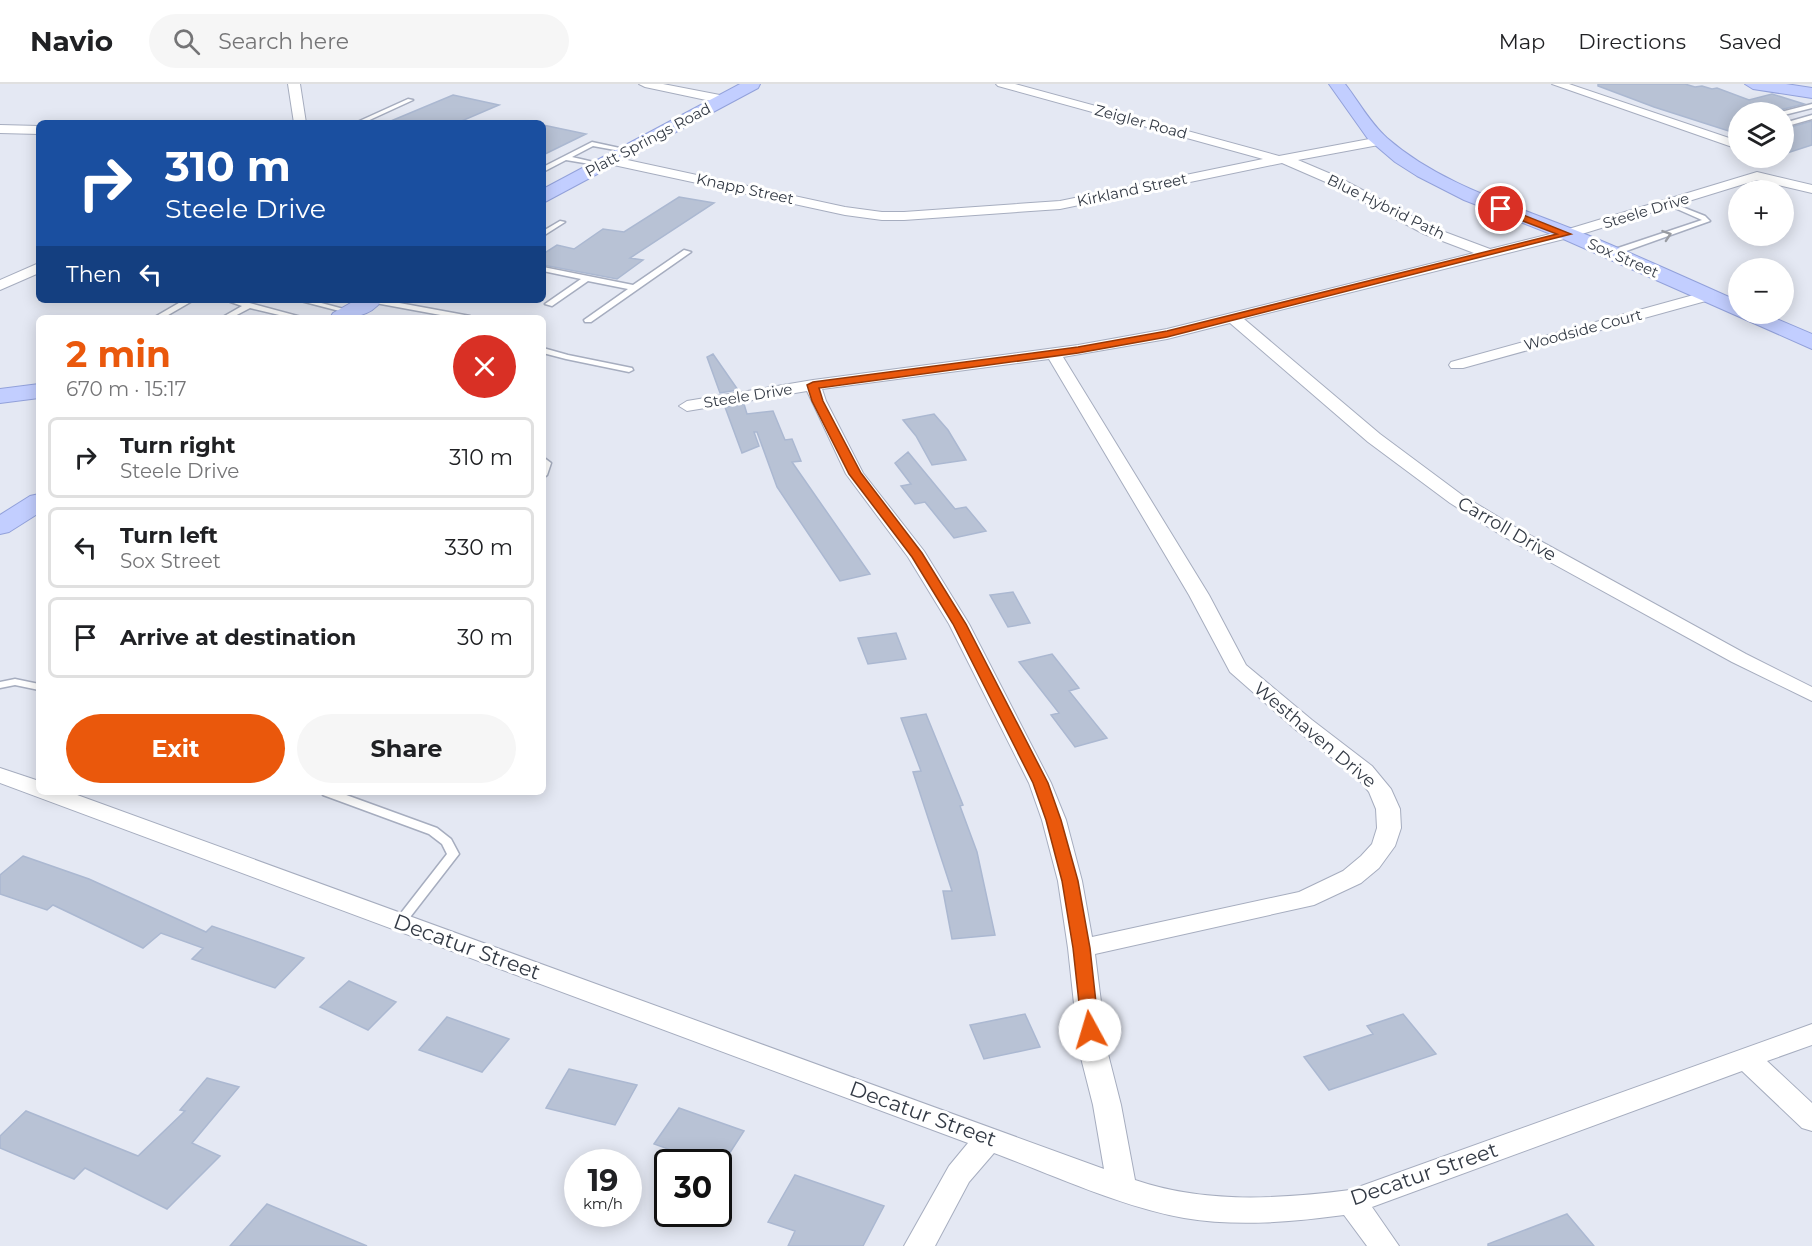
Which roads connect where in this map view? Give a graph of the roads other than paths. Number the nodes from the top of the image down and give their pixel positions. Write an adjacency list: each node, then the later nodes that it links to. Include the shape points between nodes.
1 (294, 84): 17 (street)
2 (645, 84): 11 (street)
3 (752, 84): 11 (street, Platt Springs Road)
4 (1002, 84): 26 (street, Zeigler Road)
5 (1337, 84): 22 (street, Sox Street)
6 (1558, 84): 23 (street)
7 (1753, 84): 8 (street)
8 (1774, 86): 9 (street)
9 (1812, 93)
10 (410, 100): 18 (lane)
11 (725, 100): 24 (street, Platt Springs Road)
12 (1812, 105): 13 (lane)
13 (1794, 110)
14 (1794, 116): 16 (lane)
15 (1812, 117): 16 (lane)
16 (1804, 119): 19 (lane)
17 (300, 120)
18 (365, 120)
19 (1794, 122)
20 (0, 129): 21 (street)
21 (36, 130)
22 (1380, 141): 26 (street, Kirkland Street); 35 (street, Sox Street, via 1412,164 1477,198)
23 (1728, 142)
24 (626, 150): 25 (lane, via 592,144); 27 (street, Platt Springs Road)
25 (565, 158): 27 (lane); 28 (lane)
26 (1282, 159): 32 (street, Kirkland Street, via 1060,205); 37 (street, Blue Hybrid Path, via 1333,180 1429,231)
27 (605, 162): 30 (street, Platt Springs Road); 32 (street, Knapp Street)
28 (546, 168)
29 (1812, 189): 31 (street, Steele Drive, via 1757,176)
30 (546, 194)
31 (1670, 204): 35 (street, Steele Drive); 38 (lane, one-way to 31, via 1707,221)
32 (882, 216)
33 (562, 222): 34 (lane)
34 (546, 232)
35 (1567, 234): 37 (street, Steele Drive); 38 (street, Sox Street)
36 (687, 252): 43 (lane)
37 (1488, 253): 60 (street, Steele Drive)
38 (1612, 253): 44 (street, Sox Street)
39 (36, 268): 42 (street)
40 (546, 270): 41 (lane)
41 (587, 278): 43 (lane); 50 (lane)
42 (0, 286)
43 (634, 288): 61 (lane)
44 (1708, 296): 52 (street, Sox Street); 66 (street, Woodside Court)
45 (184, 303): 54 (lane)
46 (241, 303): 51 (lane)
47 (310, 303): 57 (lane)
48 (365, 303): 57 (street)
49 (386, 303): 53 (lane)
50 (549, 304)
51 (249, 305): 55 (lane); 56 (lane)
52 (1728, 305)
53 (422, 310): 58 (lane); 59 (lane)
54 (162, 315)
55 (230, 315)
56 (282, 315)
57 (346, 315)
58 (415, 315)
59 (452, 315)
60 (1233, 318): 65 (street, Steele Drive, via 1167,334); 76 (street, Carroll Drive, via 1374,438 1456,500)
61 (588, 320)
62 (1771, 324): 63 (street)
63 (1812, 342)
64 (546, 351): 67 (lane)
65 (1053, 353): 68 (street, Steele Drive); 82 (street, Westhaven Drive, via 1125,468 1238,668 1304,726 1364,771 1380,789 1388,809 1389,828 1383,846 1370,862 1352,877 1305,900)
66 (1457, 365)
67 (629, 370)
68 (813, 385): 71 (street, Steele Drive); 82 (street, via 855,474 917,555 959,624 1040,783 1070,881)
69 (36, 391): 70 (street)
70 (0, 396)
71 (687, 406)
72 (36, 504): 73 (street)
73 (0, 526)
74 (0, 685): 75 (lane, via 15,682)
75 (36, 686)
76 (1812, 695)
77 (0, 775): 78 (street)
78 (36, 788)
79 (54, 795): 81 (street, Decatur Street)
80 (335, 795): 81 (lane, via 433,831 447,842 453,854)
81 (400, 922): 86 (street, Decatur Street)
82 (1081, 948): 87 (street, via 1093,1050)
83 (1812, 1034): 84 (street, Decatur Street)
84 (1747, 1059): 85 (street); 88 (street, Decatur Street)
85 (1812, 1120)
86 (989, 1138): 87 (street, Decatur Street); 89 (street, via 959,1174)
87 (1122, 1188): 88 (street, Decatur Street, via 1194,1207 1274,1209)
88 (1351, 1202): 90 (street)
89 (918, 1246)
90 (1384, 1246)

